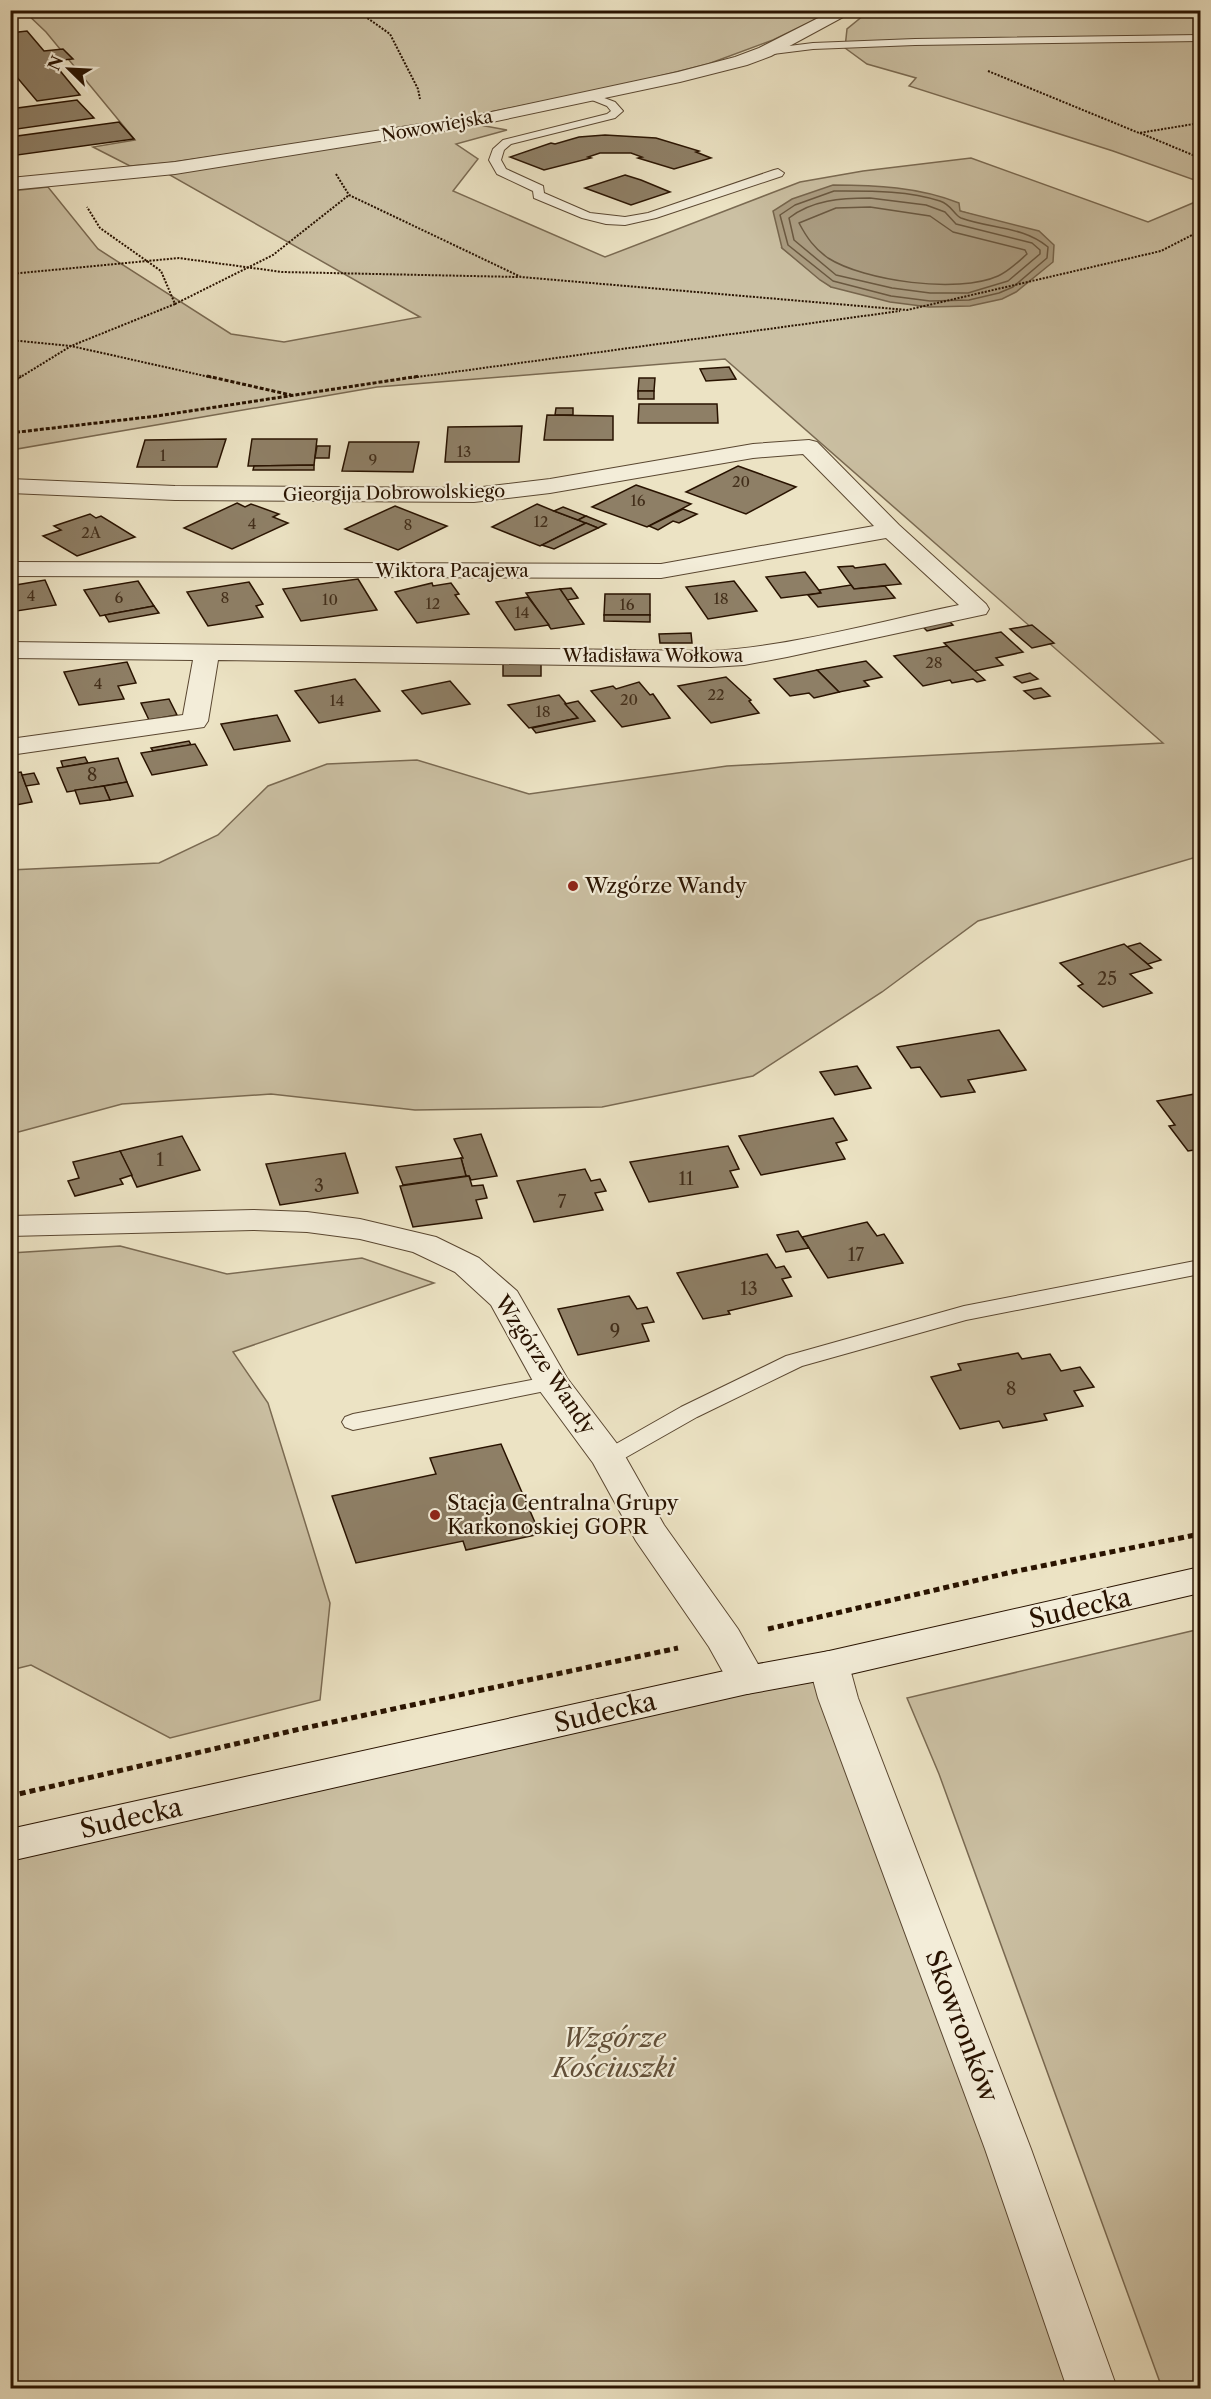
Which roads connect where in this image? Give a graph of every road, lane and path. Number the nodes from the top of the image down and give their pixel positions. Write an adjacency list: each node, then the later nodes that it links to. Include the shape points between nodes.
1 (356, 10): 8 (path, via 390,34 418,89)
2 (848, 10): 4 (street, Nowowiejska)
3 (1200, 38): 4 (lane, via 915,42)
4 (765, 52): 6 (street, Nowowiejska, via 719,67)
5 (979, 68): 9 (path)
6 (591, 96): 8 (street, Nowowiejska); 12 (lane, via 611,104 617,111 611,116 507,142 495,160 501,171 539,189 538,195 549,201 615,221 658,213)
7 (1200, 123): 9 (path)
8 (424, 129): 10 (street, Nowowiejska)
9 (1139, 133): 11 (path)
10 (319, 146): 13 (street, Nowowiejska, via 175,168); 15 (path)
11 (1200, 158)
12 (778, 173)
13 (64, 178): 14 (street, Nowowiejska); 17 (path, via 100,228)
14 (10, 184)
15 (349, 195): 18 (path, via 273,255); 20 (path)
16 (1200, 231): 22 (path, via 1161,251)
17 (146, 261): 18 (path, via 179,258); 19 (path); 21 (path, via 161,272)
18 (249, 267): 20 (path, via 282,272); 21 (path)
19 (10, 274)
20 (521, 277): 22 (path)
21 (175, 304): 24 (path)
22 (907, 310): 26 (path)
23 (10, 340): 24 (path)
24 (71, 346): 25 (path); 26 (path)
25 (10, 383)
26 (293, 395): 27 (path)
27 (10, 433)
28 (10, 486): 29 (street, Gieorgija Dobrowolskiego, via 175,493 474,495 753,451 809,447)
29 (891, 530): 30 (street, Wiktora Pacajewa, via 661,571); 32 (street, Władisława Wołkowa, via 977,609 787,649 722,658)
30 (10, 569)
31 (10, 650): 32 (street, Władisława Wołkowa)
32 (207, 653): 33 (street, via 195,721)
33 (10, 747)
34 (10, 1226): 36 (street, Wzgórze Wandy, via 307,1222 424,1244 467,1265 506,1299)
35 (1200, 1267): 38 (lane, via 964,1313 795,1361 689,1412)
36 (552, 1383): 37 (lane); 38 (street, Wzgórze Wandy)
37 (353, 1422)
38 (608, 1458): 44 (street, Wzgórze Wandy, via 649,1532 724,1639)
39 (1200, 1534): 41 (path, via 1001,1574)
40 (1200, 1580): 43 (street, Sudecka)
41 (761, 1630)
42 (689, 1646): 45 (path)
43 (828, 1665): 44 (street, Sudecka); 47 (street, Skowronków, via 1008,2149)
44 (747, 1680): 46 (street, Sudecka)
45 (10, 1796)
46 (10, 1845)
47 (1092, 2388)

